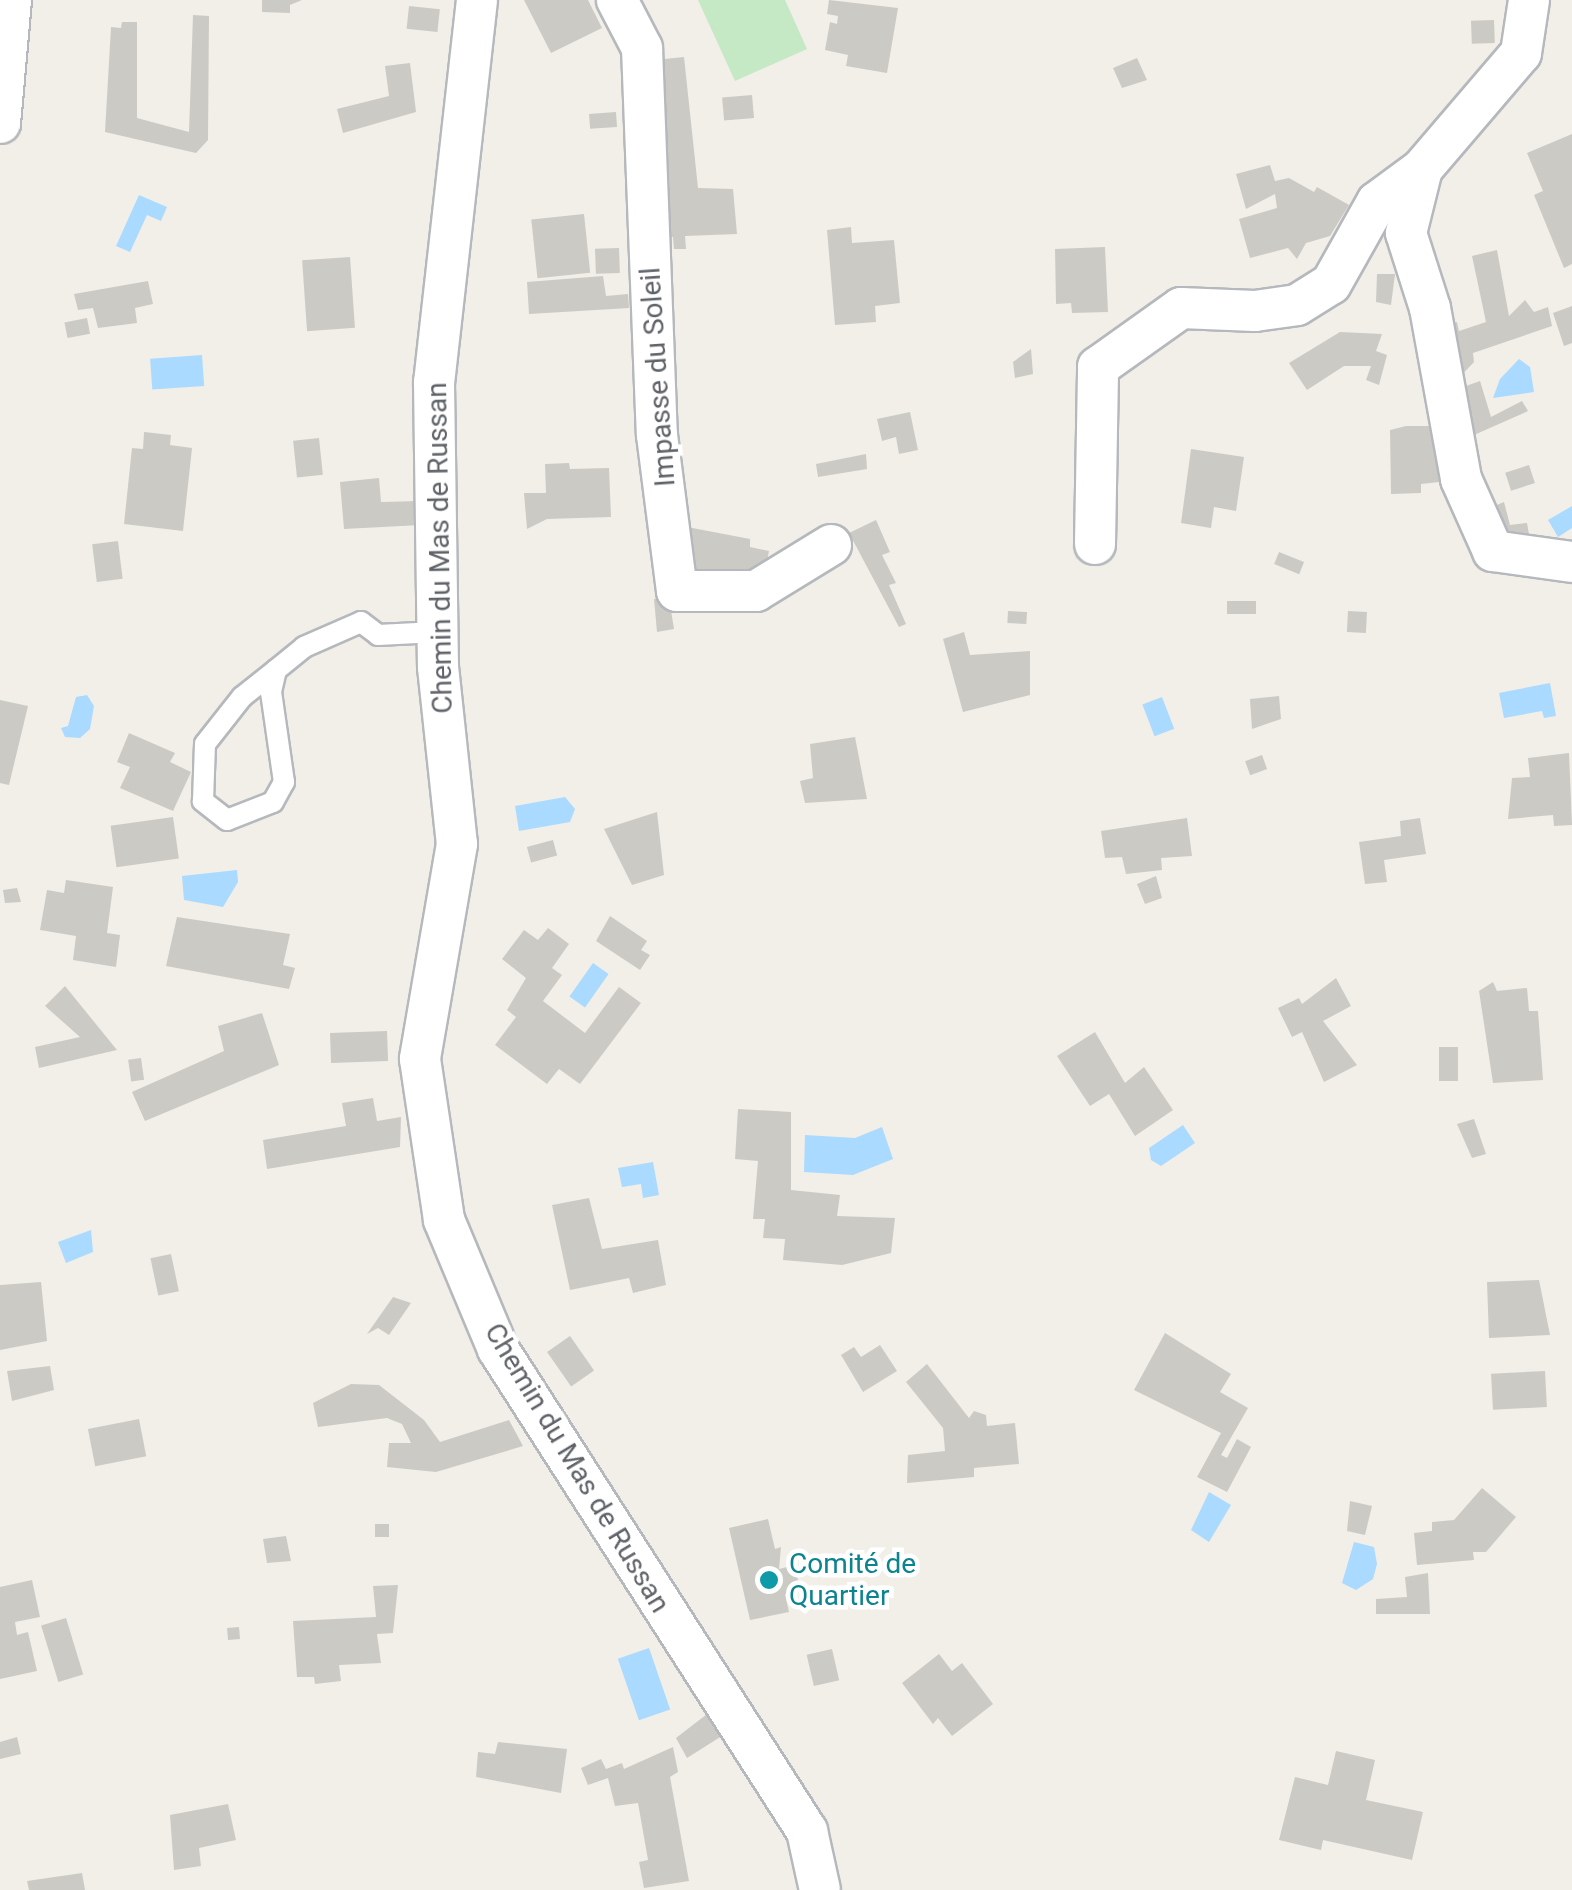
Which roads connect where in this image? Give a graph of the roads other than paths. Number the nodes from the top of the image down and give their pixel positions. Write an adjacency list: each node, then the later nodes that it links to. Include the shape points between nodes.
1 (11, 0): 5 (street)
2 (477, 0): 10 (street, Chemin du Mas de Russan, via 434,382)
3 (617, 0): 8 (street, Impasse du Soleil, via 642,48 657,434 677,592 756,591)
4 (1529, 0): 6 (street, via 1521,53)
5 (0, 123)
6 (1422, 169): 7 (street, via 1376,202 1331,284 1308,298 1254,311 1181,308 1098,367); 9 (street, via 1406,232 1430,308 1462,479 1492,551)
7 (1096, 544)
8 (831, 546)
9 (1572, 562)
10 (437, 632): 11 (lane, via 378,635 362,622 304,647); 12 (street, Chemin du Mas de Russan, via 457,844 420,1059 444,1220 498,1349 807,1831)
11 (276, 670): 11 (lane, via 242,697 205,744 203,801 227,820 273,802 284,782 271,692)
12 (820, 1890)

